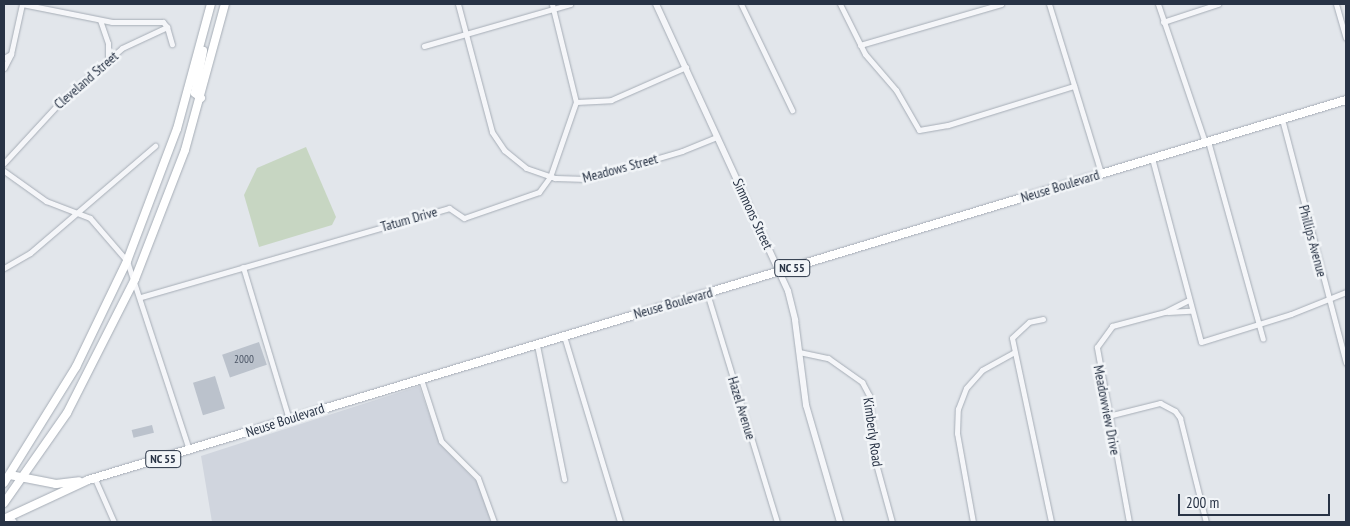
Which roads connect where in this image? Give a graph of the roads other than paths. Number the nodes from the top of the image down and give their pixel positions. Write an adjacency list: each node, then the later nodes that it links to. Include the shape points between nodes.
1 (22, 4): 16 (street); 25 (street)
2 (211, 4): 19 (main road)
3 (225, 4): 31 (main road)
4 (458, 4): 20 (street, Meadows Street)
5 (552, 4): 15 (street)
6 (570, 4): 15 (street)
7 (656, 4): 28 (street, Simmons Street)
8 (741, 4): 34 (street)
9 (840, 4): 23 (street)
10 (1001, 4): 23 (street)
11 (1049, 4): 30 (street)
12 (1158, 4): 17 (street)
13 (1218, 4): 17 (street)
14 (1336, 4): 21 (street)
15 (554, 10): 20 (street); 33 (street)
16 (100, 20): 18 (street, via 125,24 163,22); 27 (street, via 108,43)
17 (1163, 22): 37 (street)
18 (167, 27): 22 (street); 27 (street, Cleveland Street, via 129,43)
19 (204, 29): 31 (main road, via 195,92); 45 (main road, via 177,129)
20 (466, 35): 24 (street); 43 (street, Meadows Street, via 485,111 496,140 520,164)
21 (1346, 38)
22 (172, 44)
23 (860, 45): 30 (street, via 896,90 919,130 948,125)
24 (424, 46)
25 (11, 54): 26 (street); 29 (street)
26 (4, 58)
27 (108, 60): 40 (street, Cleveland Street, via 62,100)
28 (686, 67): 33 (street, via 610,100); 36 (street, Simmons Street)
29 (4, 68)
30 (1074, 86): 42 (street)
31 (201, 98): 49 (main road, via 170,193)
32 (1346, 100): 35 (main road, Neuse Boulevard / NC 55)
33 (576, 102): 43 (street, Tatum Drive)
34 (792, 110)
35 (1282, 119): 37 (main road, Neuse Boulevard / NC 55); 53 (street, Phillips Avenue)
36 (716, 137): 43 (street, Meadows Street, via 682,151 587,179); 48 (street, Simmons Street)
37 (1206, 141): 39 (main road, Neuse Boulevard / NC 55); 58 (street)
38 (155, 146): 44 (street)
39 (1152, 158): 42 (main road, Neuse Boulevard / NC 55); 54 (street)
40 (4, 163)
41 (4, 171): 44 (street, via 46,201)
42 (1100, 173): 48 (main road, Neuse Boulevard / NC 55)
43 (550, 177): 46 (street, Tatum Drive, via 532,195 464,218 449,208)
44 (77, 212): 45 (street, via 100,226); 47 (street, via 30,253)
45 (127, 261): 49 (street); 69 (main road, via 78,362)
46 (244, 267): 52 (street, Tatum Drive); 67 (street)
47 (4, 268)
48 (780, 272): 51 (main road, Neuse Boulevard / NC 55); 62 (street, Simmons Street, via 793,310)
49 (135, 279): 52 (street); 70 (main road, via 82,386)
50 (1346, 292): 53 (street)
51 (707, 294): 59 (main road, Neuse Boulevard / NC 55); 79 (street, Hazel Avenue)
52 (141, 297): 68 (street)
53 (1328, 297): 58 (street); 64 (street, Phillips Avenue)
54 (1187, 301): 55 (street); 56 (street, Meadowview Drive)
55 (1190, 311): 56 (street, Meadowview Drive); 58 (street, via 1201,342)
56 (1165, 312): 66 (street, Meadowview Drive, via 1112,326 1100,338 1097,356)
57 (1043, 319): 63 (street, via 1019,328 1012,338)
58 (1259, 324): 60 (street)
59 (564, 336): 61 (main road, Neuse Boulevard / NC 55); 78 (street)
60 (1263, 339)
61 (537, 345): 65 (main road, Neuse Boulevard / NC 55); 72 (street)
62 (799, 352): 80 (street, Simmons Street, via 806,405); 81 (street, Kimberly Road, via 828,358 862,382 869,395 875,460)
63 (1014, 352): 82 (street, via 982,370 966,388 958,409 957,433); 83 (street)
64 (1346, 363)
65 (421, 380): 67 (main road, Neuse Boulevard / NC 55); 77 (street, via 441,441 478,478)
66 (1108, 416): 84 (street, Meadowview Drive); 85 (street, via 1160,402 1175,410 1180,418)
67 (288, 419): 68 (main road, Neuse Boulevard / NC 55)
68 (190, 451): 71 (main road, Neuse Boulevard / NC 55)
69 (10, 475): 70 (main road, NC 55); 73 (main road)
70 (26, 477): 71 (main road, NC 55, via 56,484); 74 (main road)
71 (92, 479): 75 (main road, Neuse Boulevard / NC 55); 76 (street)
72 (564, 479)
73 (4, 483)
74 (4, 503)
75 (9, 519)
76 (114, 522)
77 (494, 522)
78 (620, 522)
79 (777, 522)
80 (840, 522)
81 (892, 522)
82 (973, 522)
83 (1051, 522)
84 (1129, 522)
85 (1206, 522)

